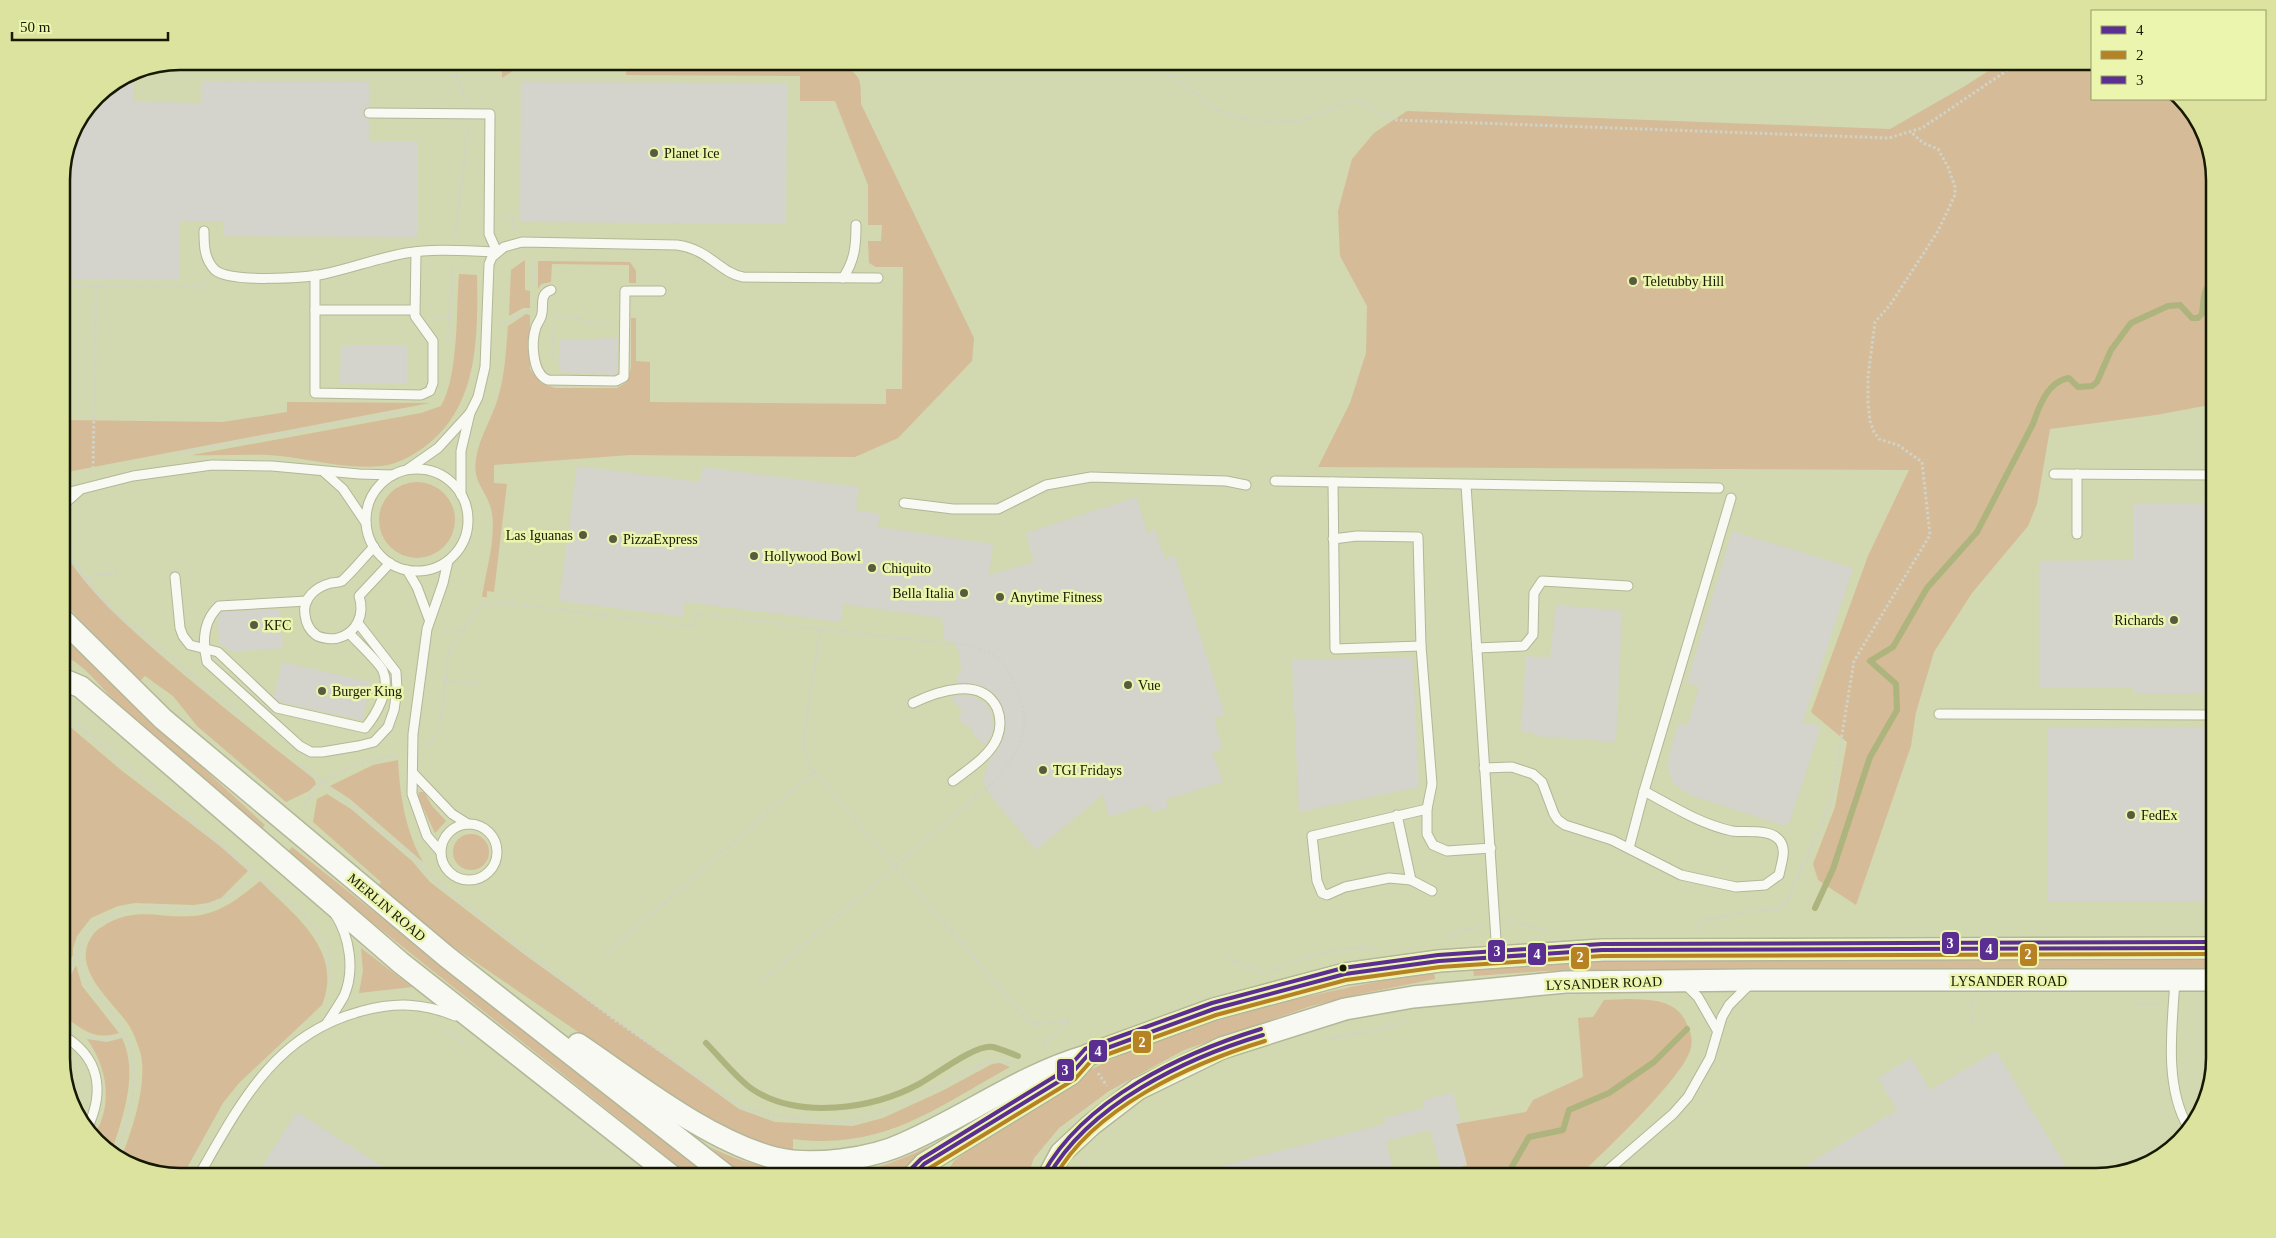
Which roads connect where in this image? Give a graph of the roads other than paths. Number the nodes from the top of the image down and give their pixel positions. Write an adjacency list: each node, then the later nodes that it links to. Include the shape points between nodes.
1 (369, 113): 5 (lane, via 490,114 489,234)
2 (856, 225): 7 (lane, via 854,254)
3 (204, 231): 6 (lane, via 208,261 218,271 234,277)
4 (416, 252): 5 (lane); 6 (lane); 12 (lane)
5 (497, 252): 7 (lane, via 522,242 677,245 706,254 736,276); 13 (lane, via 488,271 485,367)
6 (315, 275): 11 (lane)
7 (843, 278): 8 (lane)
8 (878, 278)
9 (551, 290): 10 (lane, via 544,294 535,332 534,363 540,374 548,380 616,381 624,377 627,291)
10 (661, 291)
11 (315, 310): 12 (lane); 12 (lane, via 315,393 421,395 430,391 433,383 434,341)
12 (414, 310)
13 (470, 413): 14 (lane, via 438,448); 27 (lane, via 460,462)
14 (406, 470): 18 (lane); 27 (lane, via 435,472 446,478)
15 (324, 472): 18 (lane); 25 (lane, via 272,466 212,465 133,476); 31 (lane, via 343,489)
16 (2054, 474): 17 (lane)
17 (2078, 474): 19 (lane); 32 (lane)
18 (393, 475): 31 (lane, via 372,496)
19 (2206, 475)
20 (1275, 481): 21 (lane)
21 (1332, 482): 23 (lane); 33 (lane)
22 (1246, 485): 30 (lane, via 1226,481 1091,478 1046,485 998,508 953,509)
23 (1466, 485): 24 (lane); 46 (lane)
24 (1720, 488)
25 (80, 490): 26 (lane); 29 (lane)
26 (70, 492)
27 (461, 495): 35 (lane, via 468,519 466,535)
28 (1731, 498): 55 (lane)
29 (70, 499)
30 (904, 503)
31 (366, 523): 34 (lane)
32 (2077, 534)
33 (1333, 539): 45 (lane, via 1418,537); 45 (lane, via 1335,649)
34 (374, 547): 36 (lane); 40 (lane, via 340,583 318,588)
35 (448, 561): 37 (lane, via 435,568); 41 (lane)
36 (390, 563): 37 (lane); 42 (lane, via 359,596 362,610)
37 (407, 570): 41 (lane)
38 (175, 577): 47 (lane, via 182,636 190,645)
39 (1628, 586): 46 (lane, via 1542,581 1534,593 1533,635 1524,646)
40 (307, 601): 44 (lane, via 304,612 307,625 316,636 336,639); 47 (lane, via 219,606 209,614)
41 (429, 619): 53 (lane, via 413,734)
42 (358, 623): 44 (lane); 47 (lane, via 396,672 397,690 388,727 374,742 358,746 322,752 312,752 300,746 207,662)
43 (70, 627): 67 (street, MERLIN ROAD, via 163,719)
44 (349, 633): 47 (lane, via 383,670 380,708 366,728 277,708 218,652)
45 (1421, 646): 56 (lane, via 1432,784)
46 (1477, 648): 52 (lane)
47 (204, 650)
48 (70, 682): 64 (street, via 81,687)
49 (913, 703): 54 (lane, via 948,691 971,689 984,693 994,702 1000,714 1001,728 997,740)
50 (1939, 714): 51 (lane)
51 (2206, 715)
52 (1484, 768): 59 (lane); 60 (lane, via 1512,767 1533,774 1542,782 1558,820)
53 (414, 774): 58 (lane, via 452,814); 61 (lane, via 412,794 427,836)
54 (953, 781)
55 (1644, 790): 60 (lane); 60 (lane, via 1706,824 1776,836 1782,842 1779,875 1765,885 1736,887 1681,875)
56 (1427, 809): 57 (lane); 59 (lane, via 1427,834 1433,845 1446,851)
57 (1398, 816): 62 (lane); 62 (lane, via 1312,836 1317,881 1322,894 1327,895 1344,887 1381,879)
58 (468, 824): 61 (lane, via 452,829 442,842); 61 (lane, via 482,827 495,840 497,858 489,873 472,881 456,878 444,866)
59 (1491, 848): 66 (lane)
60 (1629, 848)
61 (440, 851)
62 (1411, 880): 63 (lane)
63 (1432, 890)
64 (324, 897): 72 (lane, via 338,918 349,946 350,974 344,996); 73 (street)
65 (2206, 948): 66 (street, via 1602,950)
66 (1498, 955): 76 (street, via 1345,974 1214,1009)
67 (447, 957): 76 (street, via 695,1122 747,1149 776,1158 832,1160 904,1144 1055,1065); 81 (street, MERLIN ROAD)
68 (1754, 980): 70 (street, LYSANDER ROAD); 71 (street, LYSANDER ROAD); 74 (lane, via 1729,1005)
69 (2206, 980): 71 (street, LYSANDER ROAD)
70 (1682, 981): 74 (lane, via 1698,997); 83 (street, LYSANDER ROAD, via 1565,982 1413,997 1345,1009 1222,1048 1138,1089 1091,1125 1061,1153)
71 (2175, 981): 78 (lane, via 2172,1083)
72 (327, 1023): 73 (lane, via 373,1008 412,1004 437,1008); 79 (lane, via 310,1031 278,1059 245,1096)
73 (483, 1028): 80 (street)
74 (1717, 1030): 84 (lane, via 1710,1058 1688,1097)
75 (70, 1040): 77 (lane, via 88,1059 99,1086)
76 (1088, 1055): 82 (street, via 1071,1074)
77 (91, 1121)
78 (2185, 1122)
79 (203, 1168)
80 (662, 1168)
81 (717, 1168)
82 (920, 1168)
83 (1053, 1168)
84 (1610, 1168)

